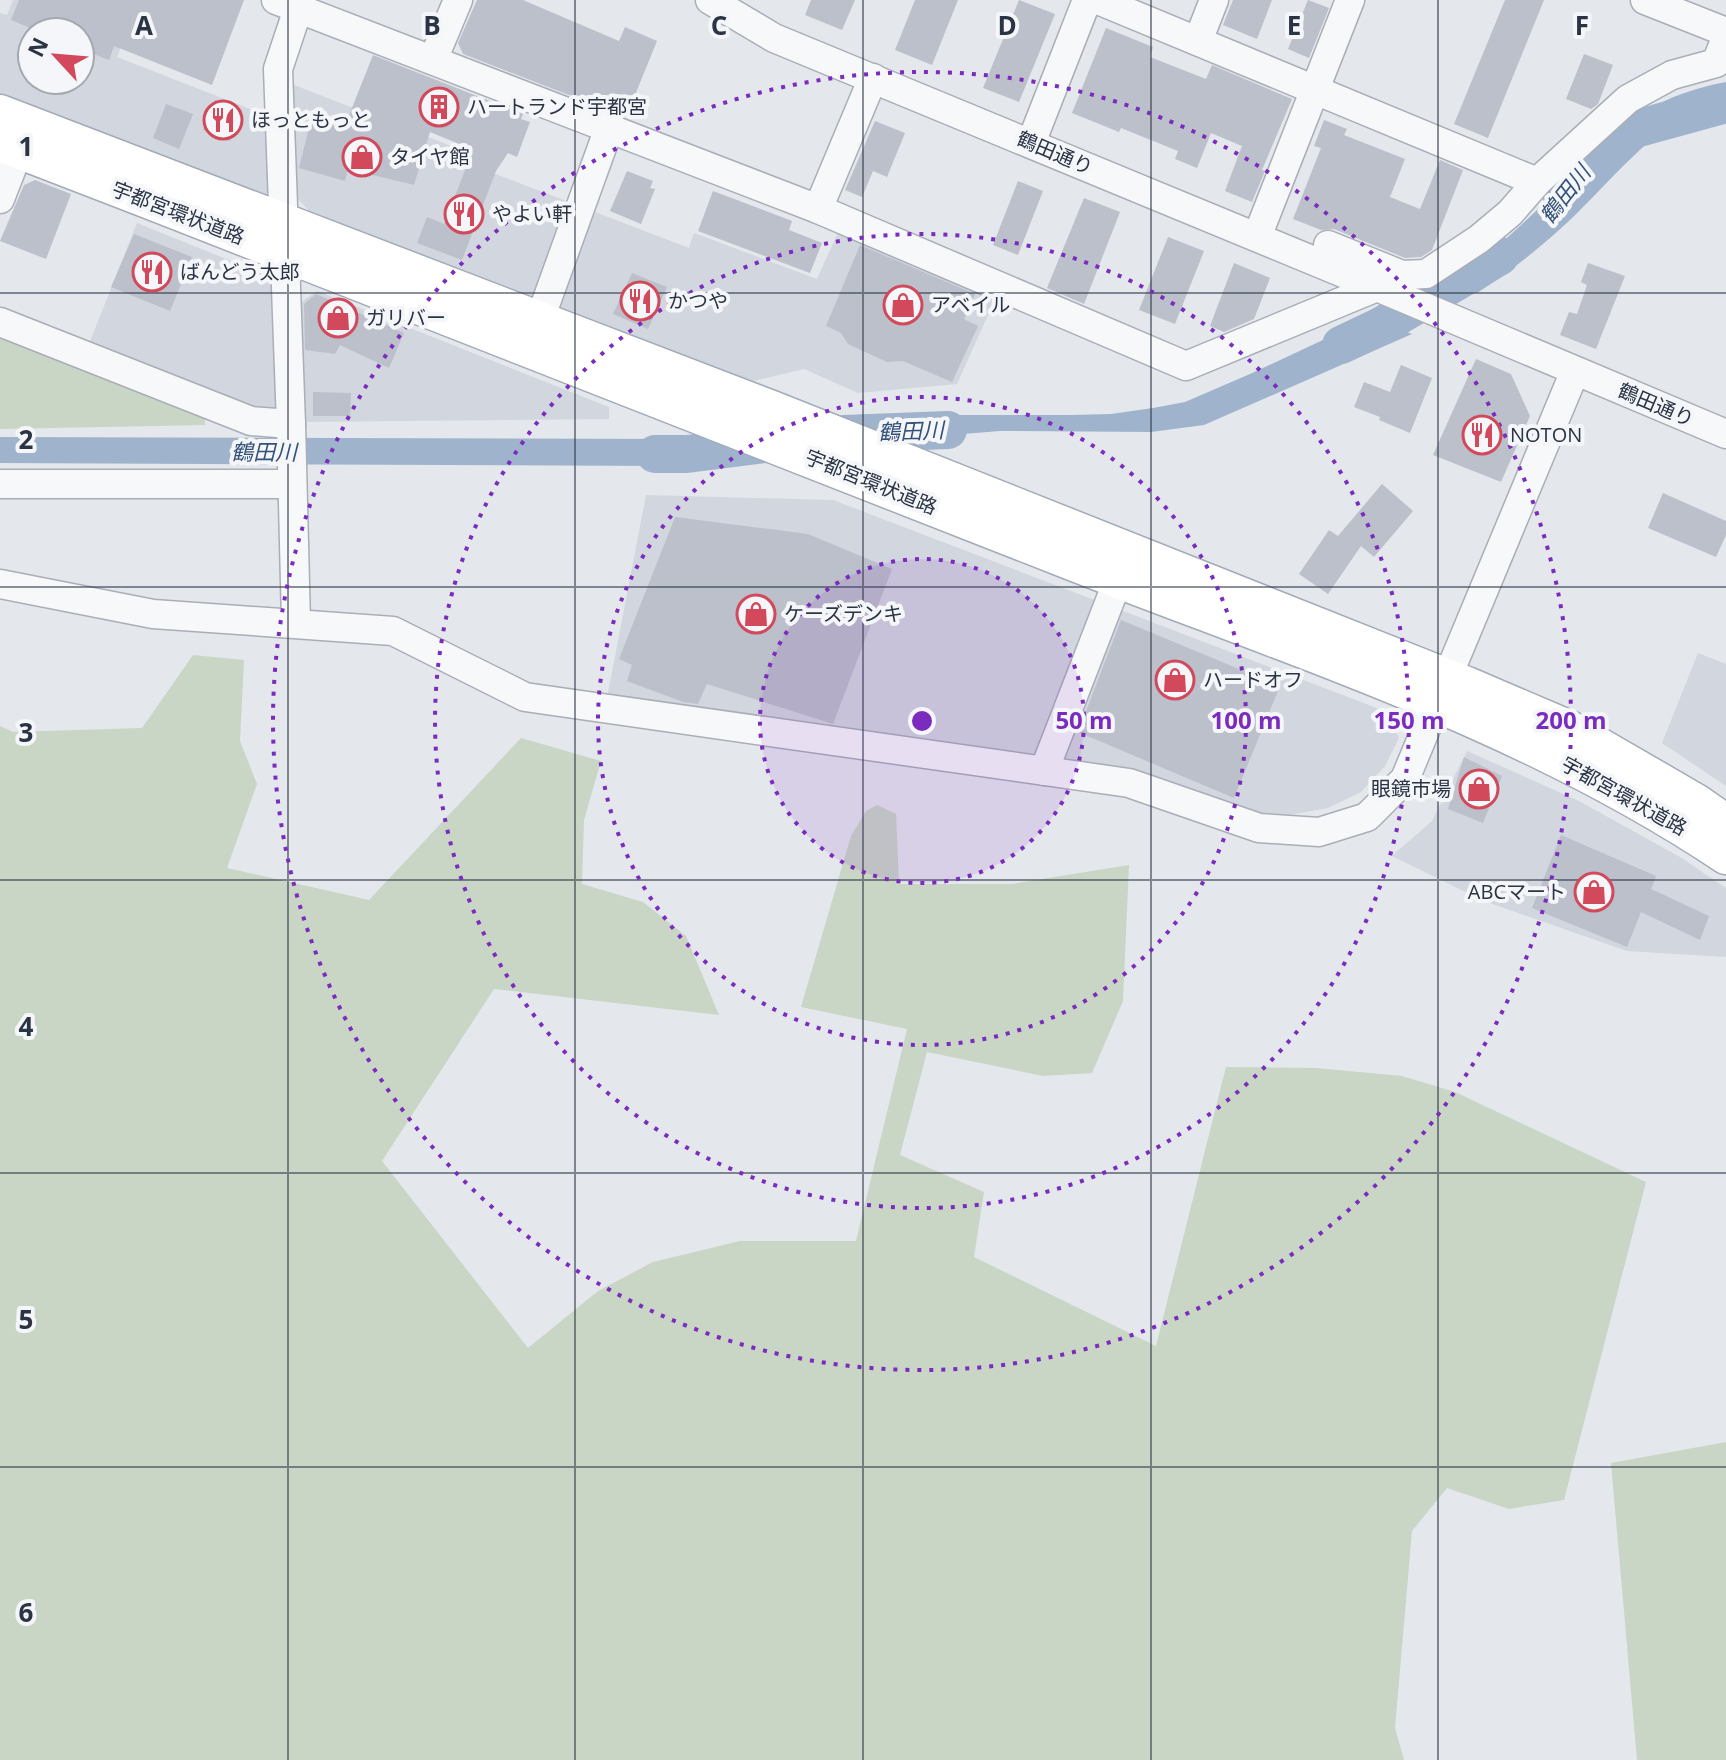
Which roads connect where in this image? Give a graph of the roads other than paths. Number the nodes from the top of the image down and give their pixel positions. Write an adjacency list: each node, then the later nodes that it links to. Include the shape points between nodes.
1 (458, 0): 12 (street)
2 (710, 0): 13 (street, 鶴田通り, via 774,38)
3 (1087, 0): 17 (street)
4 (1098, 0): 11 (street)
5 (1214, 0): 11 (street)
6 (1350, 0): 14 (street)
7 (1645, 0): 9 (street)
8 (292, 3): 12 (street); 23 (street, via 278,69)
9 (1726, 32)
10 (1726, 38): 19 (street, via 1716,63 1672,75 1628,99)
11 (1198, 41): 14 (street)
12 (433, 60): 16 (street)
13 (873, 78): 17 (street, 鶴田通り); 21 (street)
14 (1315, 90): 19 (street); 22 (street)
15 (0, 113): 23 (main road, 宇都宮環状道路)
16 (609, 128): 21 (street); 25 (street)
17 (1031, 143): 22 (street, 鶴田通り)
18 (9, 147): 20 (street); 23 (main road, 宇都宮環状道路)
19 (1537, 182): 22 (street, via 1479,239 1426,274 1402,275)
20 (0, 199)
21 (818, 209): 24 (street, via 1186,366)
22 (1261, 228): 24 (street, 鶴田通り)
23 (284, 239): 25 (main road, 宇都宮環状道路); 28 (street); 32 (main road, 宇都宮環状道路, via 707,417)
24 (1377, 287): 27 (street, 鶴田通り)
25 (540, 319): 35 (main road, 宇都宮環状道路, via 895,457)
26 (0, 322): 28 (street, via 251,421)
27 (1575, 371): 29 (street, 鶴田通り); 35 (street)
28 (291, 424): 31 (street)
29 (1726, 434)
30 (0, 484): 31 (street)
31 (292, 484): 34 (street)
32 (1118, 580): 35 (main road, 宇都宮環状道路); 36 (street)
33 (0, 584): 34 (street, via 153,614)
34 (296, 623): 36 (street, via 393,631 525,697)
35 (1444, 690): 36 (street, via 1405,779 1367,817 1319,832 1259,828 1129,783); 37 (main road, 宇都宮環状道路, via 1570,729); 38 (main road, 宇都宮環状道路, via 1507,733 1663,816)
36 (1044, 771)
37 (1726, 823)
38 (1726, 856)

